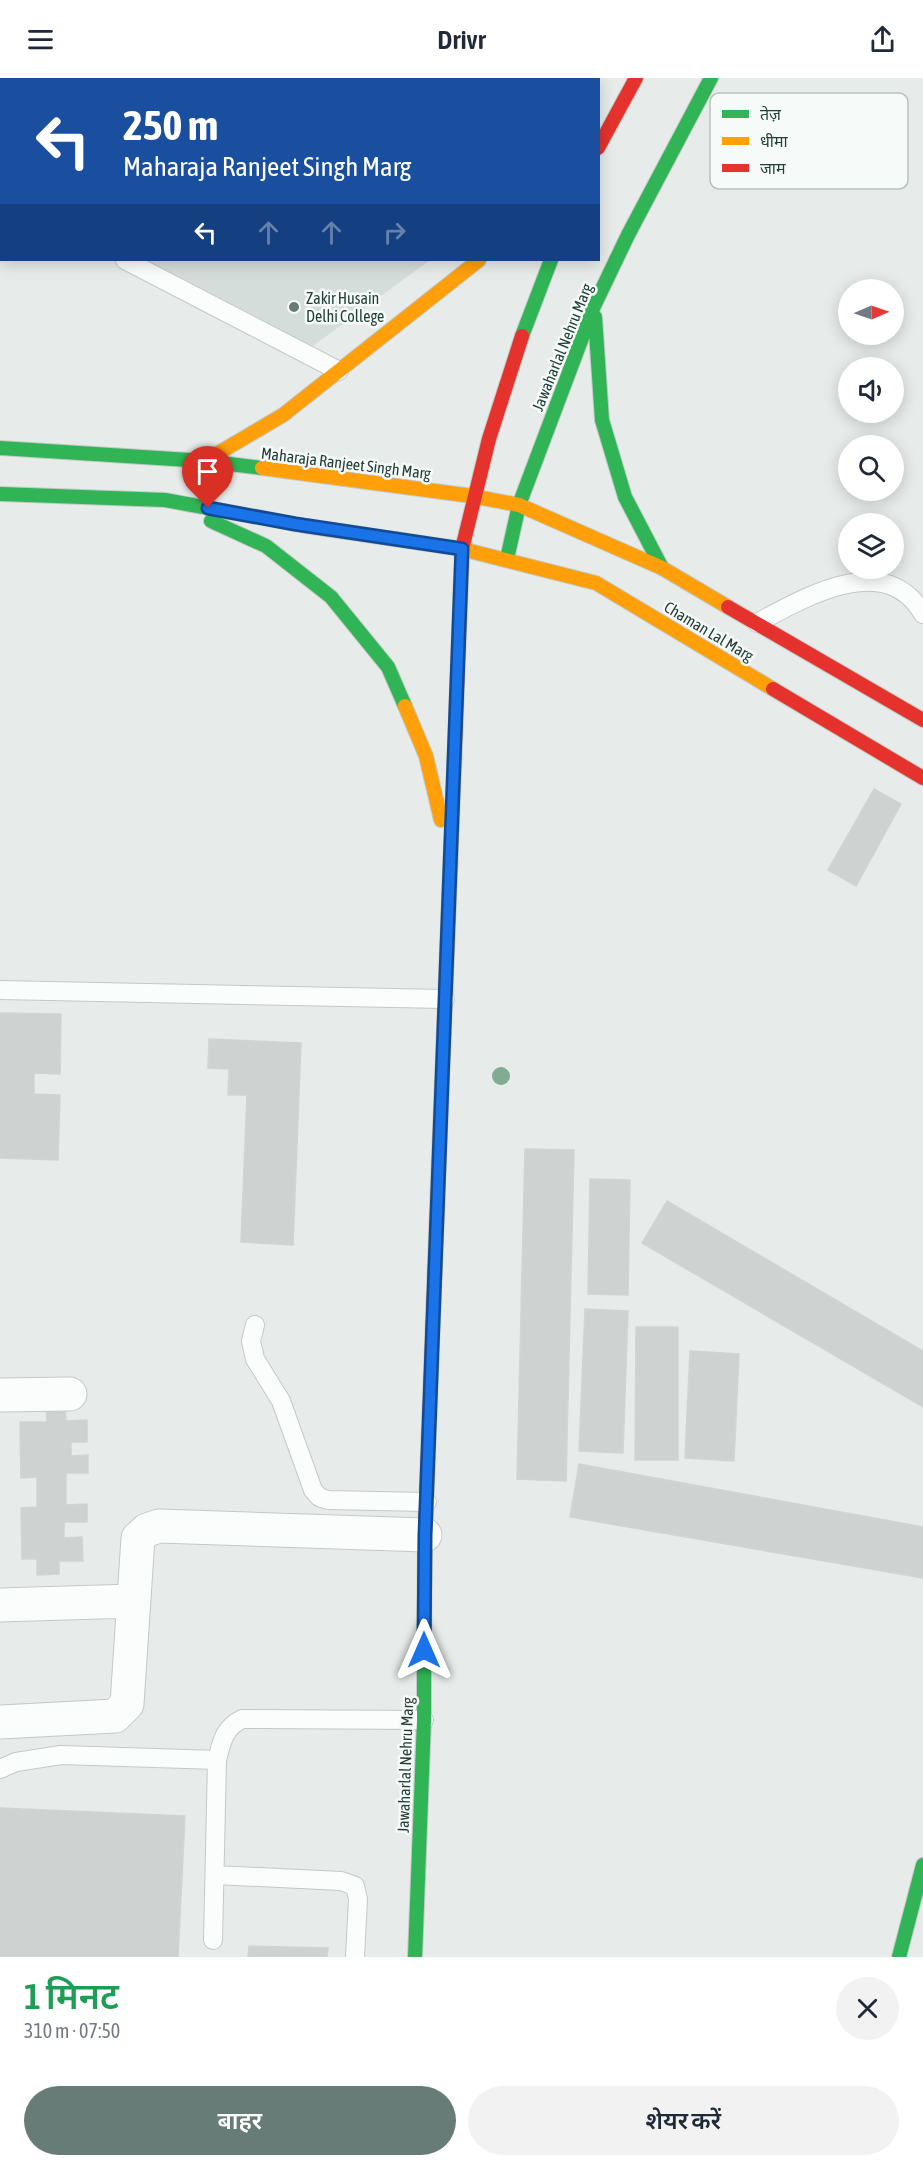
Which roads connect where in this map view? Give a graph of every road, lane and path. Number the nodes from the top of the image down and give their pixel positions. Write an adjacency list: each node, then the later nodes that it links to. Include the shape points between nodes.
1 (636, 78): 3 (main road)
2 (711, 78): 7 (main road, Jawaharlal Nehru Marg)
3 (600, 144)
4 (127, 261): 8 (lane)
5 (478, 261): 8 (main road)
6 (551, 261): 12 (main road, Jawaharlal Nehru Marg, via 530,312)
7 (594, 306): 14 (main road, Jawaharlal Nehru Marg); 17 (main road, via 602,420 625,497)
8 (339, 371): 10 (main road, via 283,415)
9 (0, 448): 10 (main road, Maharaja Ranjeet Singh Marg)
10 (205, 461): 12 (main road, Maharaja Ranjeet Singh Marg)
11 (0, 494): 13 (main road)
12 (472, 496): 14 (main road); 15 (main road, Jawaharlal Nehru Marg)
13 (165, 500): 15 (main road); 22 (main road, via 266,546 331,597 388,667 426,756)
14 (519, 505): 16 (main road, Jawaharlal Nehru Marg); 17 (main road)
15 (462, 549): 16 (main road, Chaman Lal Marg); 22 (main road, Jawaharlal Nehru Marg)
16 (507, 559): 21 (main road, Chaman Lal Marg, via 596,583)
17 (662, 568): 19 (main road, Chaman Lal Marg)
18 (923, 614): 19 (lane, via 916,603 896,589 868,580 838,585 807,597)
19 (757, 623): 20 (main road, Chaman Lal Marg)
20 (923, 720)
21 (923, 778)
22 (450, 856): 24 (main road, Jawaharlal Nehru Marg)
23 (0, 990): 24 (lane)
24 (445, 999): 28 (main road, Jawaharlal Nehru Marg)
25 (255, 1325): 28 (lane, via 251,1341 255,1359 282,1401 313,1490 319,1497)
26 (70, 1394): 27 (street)
27 (0, 1395)
28 (427, 1502): 29 (main road, Jawaharlal Nehru Marg)
29 (425, 1535): 30 (street, via 159,1526 138,1538); 32 (main road, Jawaharlal Nehru Marg)
30 (133, 1601): 31 (street); 33 (street, via 127,1704 122,1712 115,1716)
31 (0, 1605)
32 (424, 1720): 34 (lane, via 242,1719 223,1736); 40 (main road, Jawaharlal Nehru Marg)
33 (0, 1722)
34 (217, 1760): 35 (lane, via 62,1755 16,1762); 37 (lane)
35 (0, 1769)
36 (923, 1864): 41 (main road)
37 (215, 1875): 38 (lane); 39 (lane, via 341,1881 355,1886)
38 (213, 1940)
39 (355, 1957)
40 (415, 1957)
41 (898, 1957)

